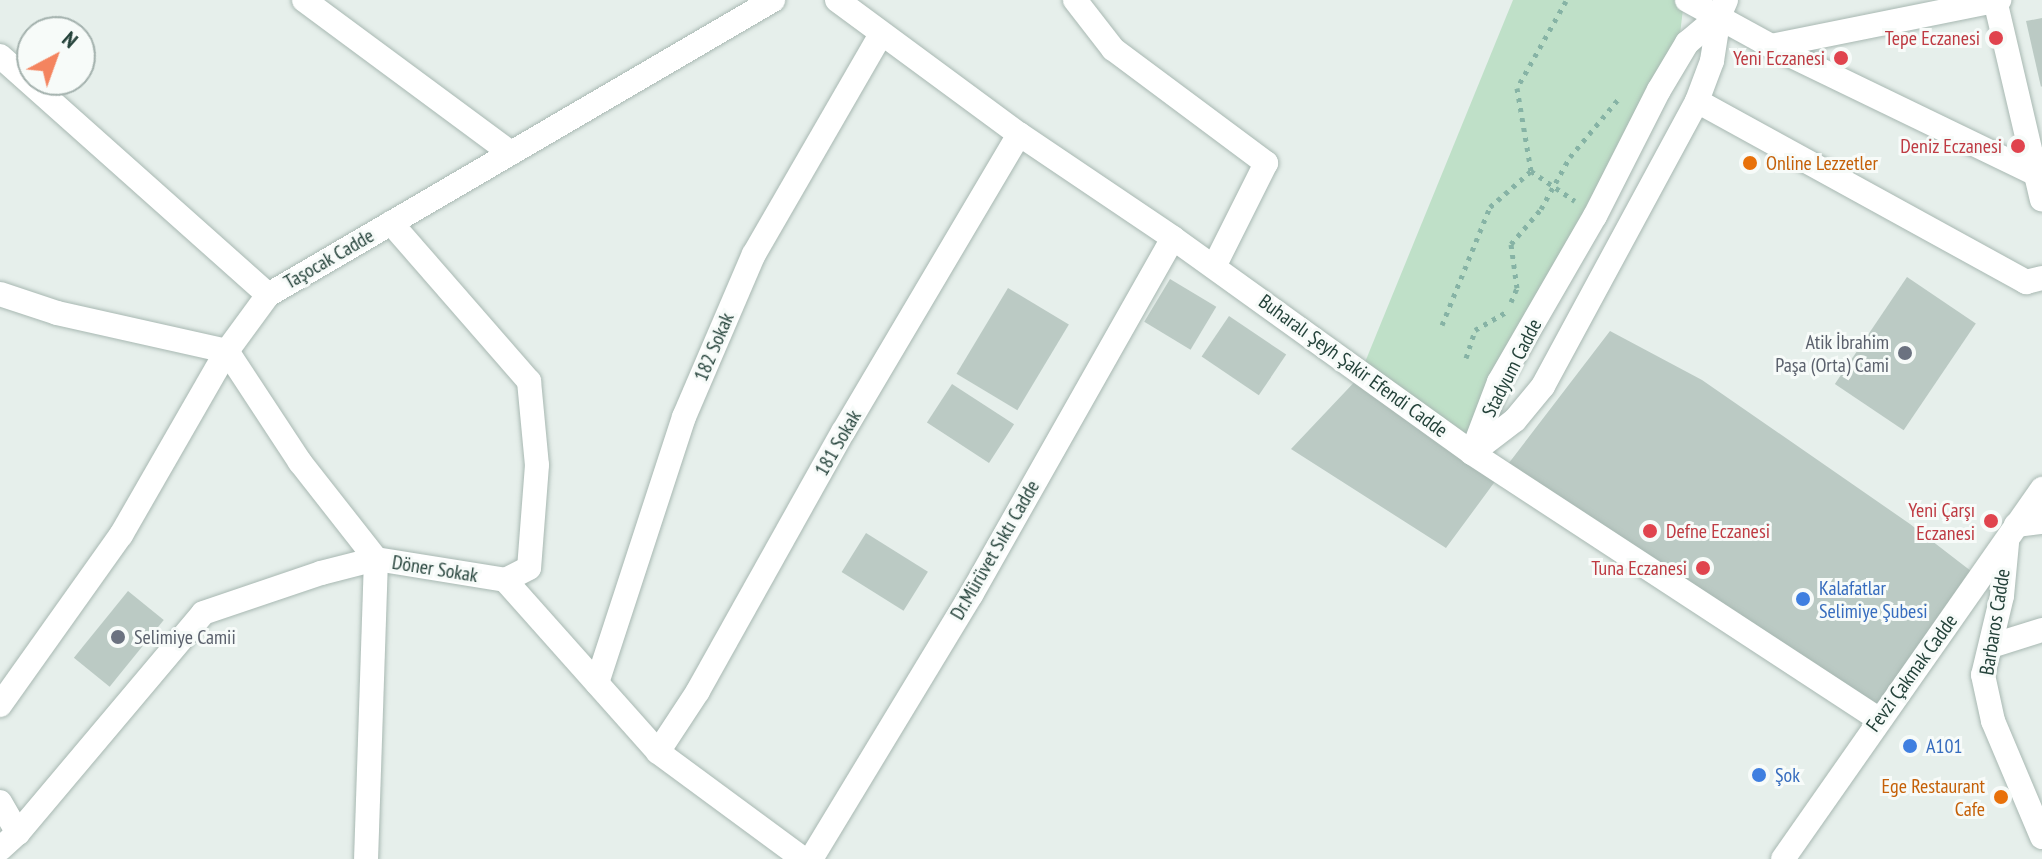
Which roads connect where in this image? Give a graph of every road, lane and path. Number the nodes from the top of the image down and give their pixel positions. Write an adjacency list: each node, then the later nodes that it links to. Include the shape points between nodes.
1 (304, 0): 9 (street)
2 (773, 0): 16 (street, Taşocak Cadde)
3 (837, 0): 10 (street, Buharalı Şeyh Şakir Efendi Cadde)
4 (1075, 0): 22 (street, via 1113,49 1266,163)
5 (1687, 0): 8 (street)
6 (1997, 0): 11 (street); 19 (street)
7 (1566, 1): 17 (path, via 1517,88)
8 (1722, 8): 11 (street); 14 (street, Stadyum Cadde, via 1712,61); 29 (street, Stadyum Cadde, via 1687,43 1659,90 1595,216 1499,382)
9 (339, 10): 16 (street)
10 (881, 34): 15 (street, Buharalı Şeyh Şakir Efendi Cadde); 37 (street, 182 Sokak, via 754,254 684,417)
11 (1771, 46): 19 (street)
12 (0, 56): 25 (street)
13 (1620, 97): 18 (path)
14 (1697, 101): 23 (street, via 2026,282); 29 (street, Stadyum Cadde, via 1543,386 1515,420)
15 (1019, 134): 21 (street, Buharalı Şeyh Şakir Efendi Cadde); 40 (street, 181 Sokak)
16 (511, 153): 20 (street, Taşocak Cadde)
17 (1531, 171): 18 (path); 26 (path, via 1490,207)
18 (1553, 184): 28 (path, via 1541,209 1511,244 1517,288 1508,312 1475,330)
19 (2041, 185)
20 (391, 223): 25 (street, Taşocak Cadde); 34 (street, via 529,381 537,465 529,568)
21 (1173, 238): 22 (street, Buharalı Şeyh Şakir Efendi Cadde); 46 (street, Dr.Mürüvet Sıktı Cadde, via 971,595)
22 (1214, 267): 29 (street, Buharalı Şeyh Şakir Efendi Cadde)
23 (2042, 278)
24 (0, 294): 27 (street, via 57,313)
25 (268, 295): 27 (street, Taşocak Cadde)
26 (1442, 325)
27 (227, 351): 33 (street, via 300,462); 38 (street, Taşocak Cadde, via 121,535)
28 (1466, 358)
29 (1472, 453): 39 (street, Buharalı Şeyh Şakir Efendi Cadde)
30 (2042, 489): 32 (street, Fevzi Çakmak Cadde)
31 (2042, 522): 32 (street)
32 (2012, 533): 36 (street, Barbaros Cadde); 39 (street, Fevzi Çakmak Cadde)
33 (376, 559): 34 (street, Döner Sokak); 43 (street, Döner Sokak, via 203,613); 44 (street)
34 (505, 580): 37 (street, Döner Sokak)
35 (2042, 630): 36 (street)
36 (1991, 646): 42 (street, Barbaros Cadde, via 1983,675 1993,721)
37 (597, 683): 40 (street, Döner Sokak)
38 (0, 705)
39 (1879, 719): 47 (street, Fevzi Çakmak Cadde)
40 (658, 752): 45 (street, Döner Sokak)
41 (0, 802): 43 (street)
42 (2042, 837)
43 (9, 841)
44 (366, 859)
45 (803, 859)
46 (811, 859)
47 (1783, 859)

